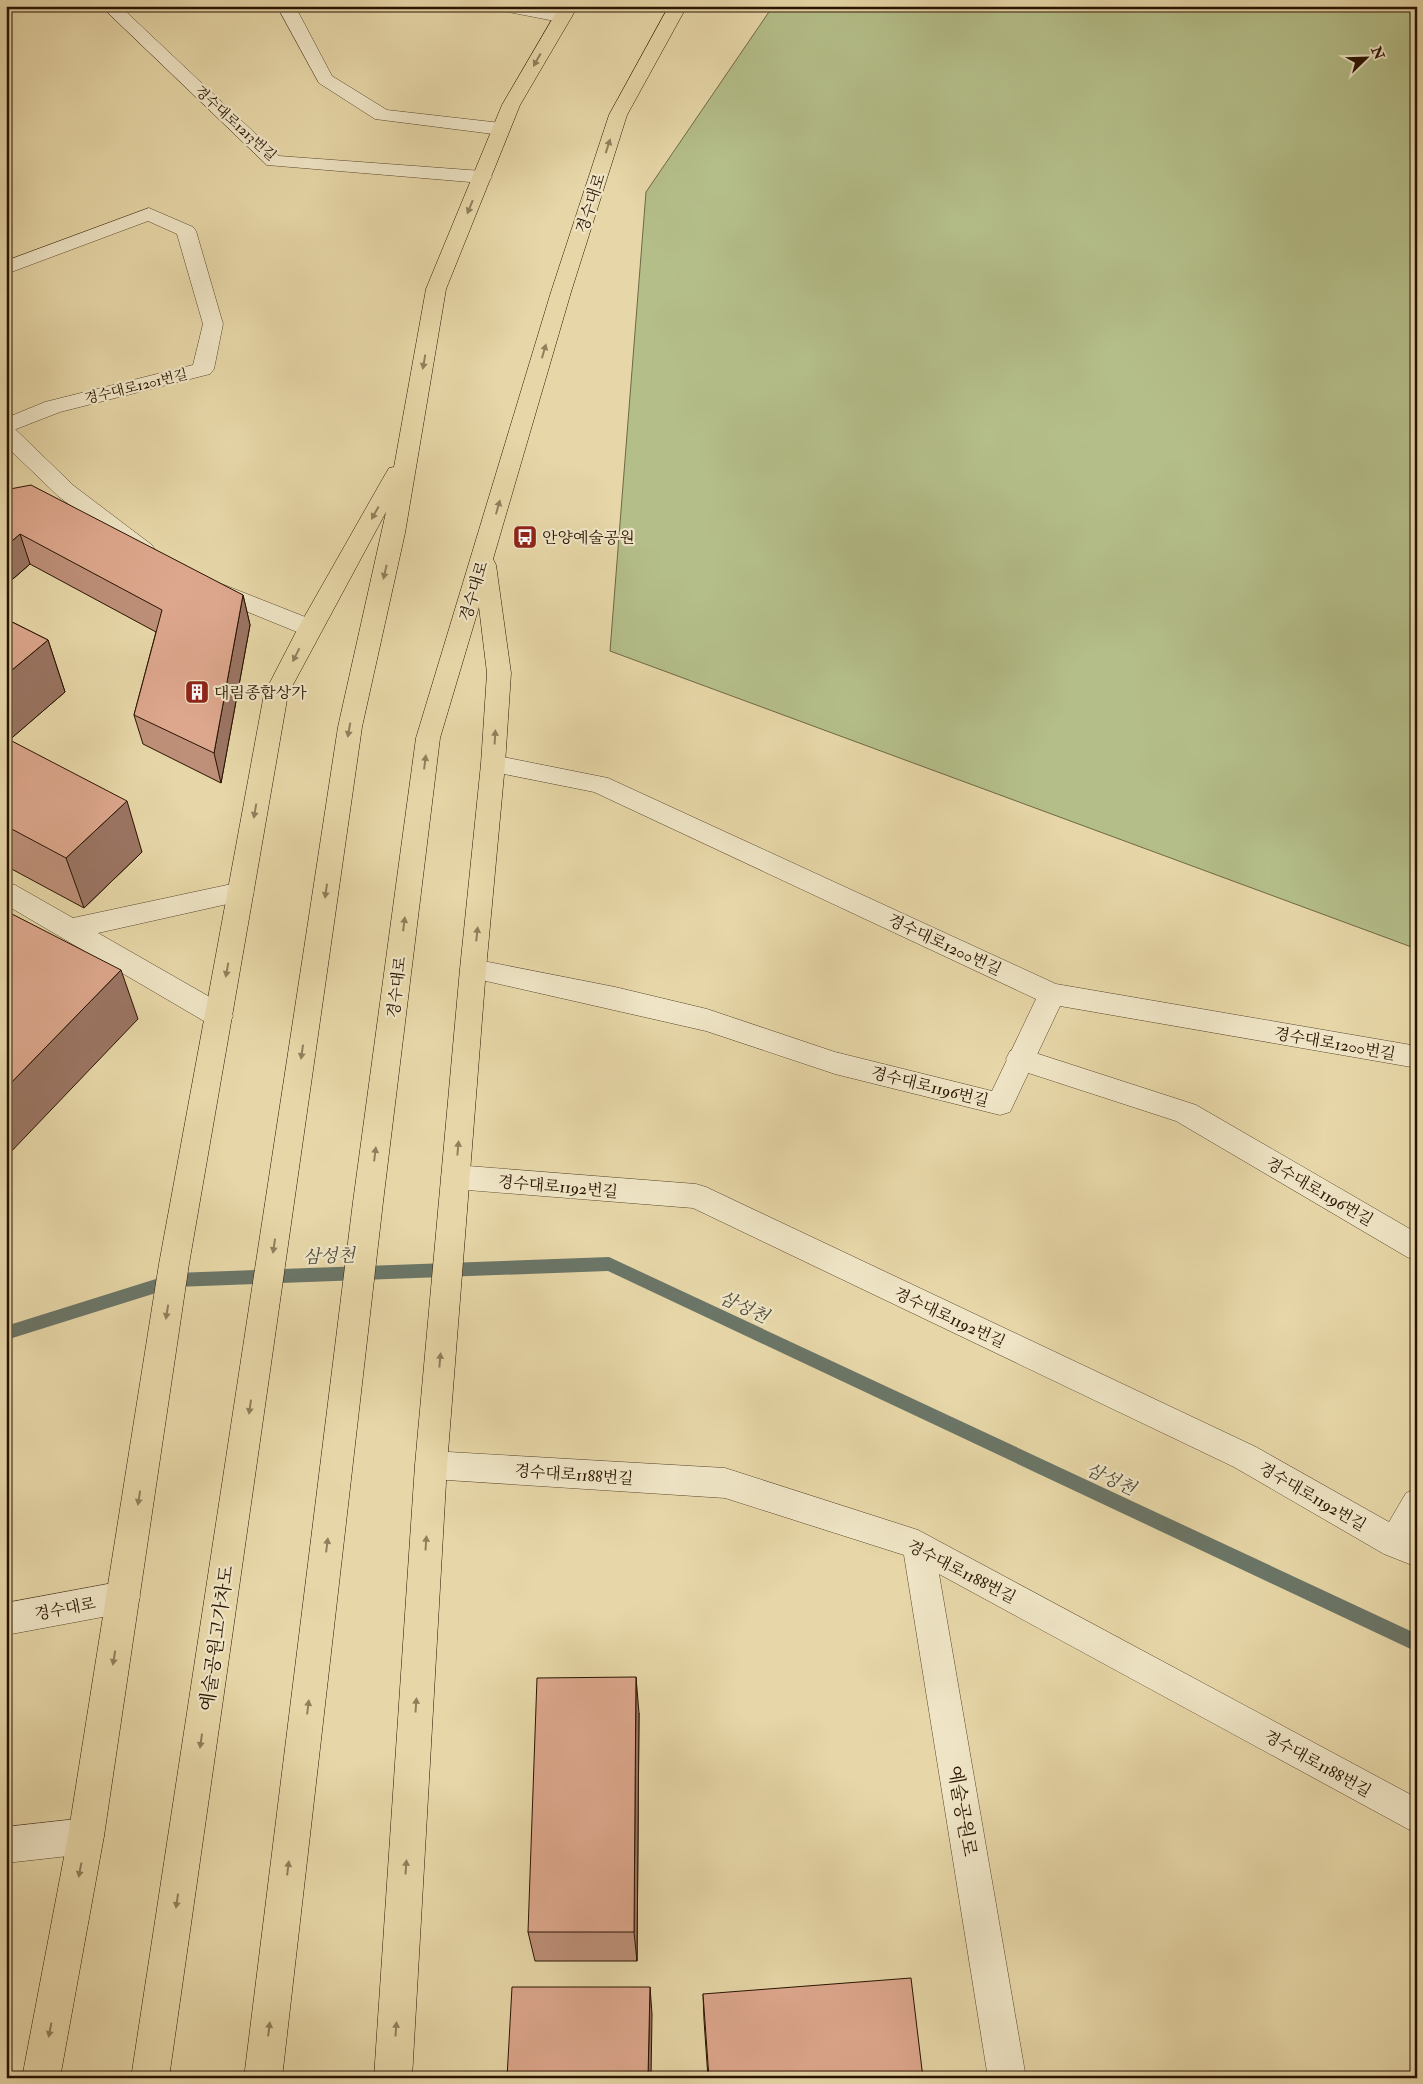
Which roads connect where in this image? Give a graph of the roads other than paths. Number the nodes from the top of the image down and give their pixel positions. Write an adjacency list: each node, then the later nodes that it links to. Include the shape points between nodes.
1 (110, 6): 7 (street, 경수대로1213번길, via 274,161)
2 (286, 6): 6 (street, via 325,78 382,115)
3 (504, 6): 5 (street)
4 (678, 6): 14 (main road, 경수대로, one-way to 4, via 618,115)
5 (564, 12): 6 (main road, one-way to 6, via 511,105)
6 (502, 129): 7 (main road)
7 (482, 177): 11 (main road, one-way to 11, via 436,289)
8 (6, 268): 9 (street, 경수대로1201번길, via 149,214 186,232 214,324 203,369 53,407)
9 (6, 426)
10 (6, 433): 12 (street)
11 (408, 455): 17 (main road, one-way to 17); 39 (main road, 예술공원고가차도, one-way to 39, via 394,533 350,727)
12 (66, 491): 13 (street); 15 (street)
13 (40, 496)
14 (484, 554): 18 (main road, one-way to 14, via 499,673); 40 (main road, 경수대로, one-way to 14, via 368,1202 428,738)
15 (164, 564)
16 (188, 579): 17 (street)
17 (310, 628): 20 (main road, one-way to 20, via 276,694)
18 (493, 764): 22 (main road, one-way to 18); 23 (street, 경수대로1200번길, via 599,784)
19 (6, 892): 21 (street)
20 (241, 892): 21 (street); 24 (main road, one-way to 24)
21 (70, 928): 24 (street)
22 (473, 969): 26 (street, 경수대로1196번길, via 707,1020 835,1063 1000,1104); 27 (main road, one-way to 22)
23 (1052, 994): 25 (street, 경수대로1200번길); 26 (street)
24 (219, 1016): 33 (main road, one-way to 33, via 174,1264)
25 (1417, 1057)
26 (1020, 1059): 28 (street, 경수대로1196번길, via 1186,1113)
27 (455, 1187): 29 (main road, one-way to 27); 32 (street, 경수대로1192번길, via 696,1196 1245,1457)
28 (1417, 1248)
29 (431, 1465): 31 (street, 경수대로1188번길, via 725,1483); 41 (main road, one-way to 29)
30 (1417, 1503): 32 (street)
31 (918, 1545): 35 (street, 경수대로1188번길); 42 (street, 예술공원로)
32 (1406, 1548)
33 (124, 1597): 34 (street, 경수대로); 36 (main road, one-way to 36)
34 (6, 1619)
35 (1417, 1818)
36 (86, 1836): 37 (street); 38 (main road, one-way to 38)
37 (6, 1846)
38 (41, 2078)
39 (150, 2078)
40 (263, 2078)
41 (393, 2078)
42 (1007, 2078)

